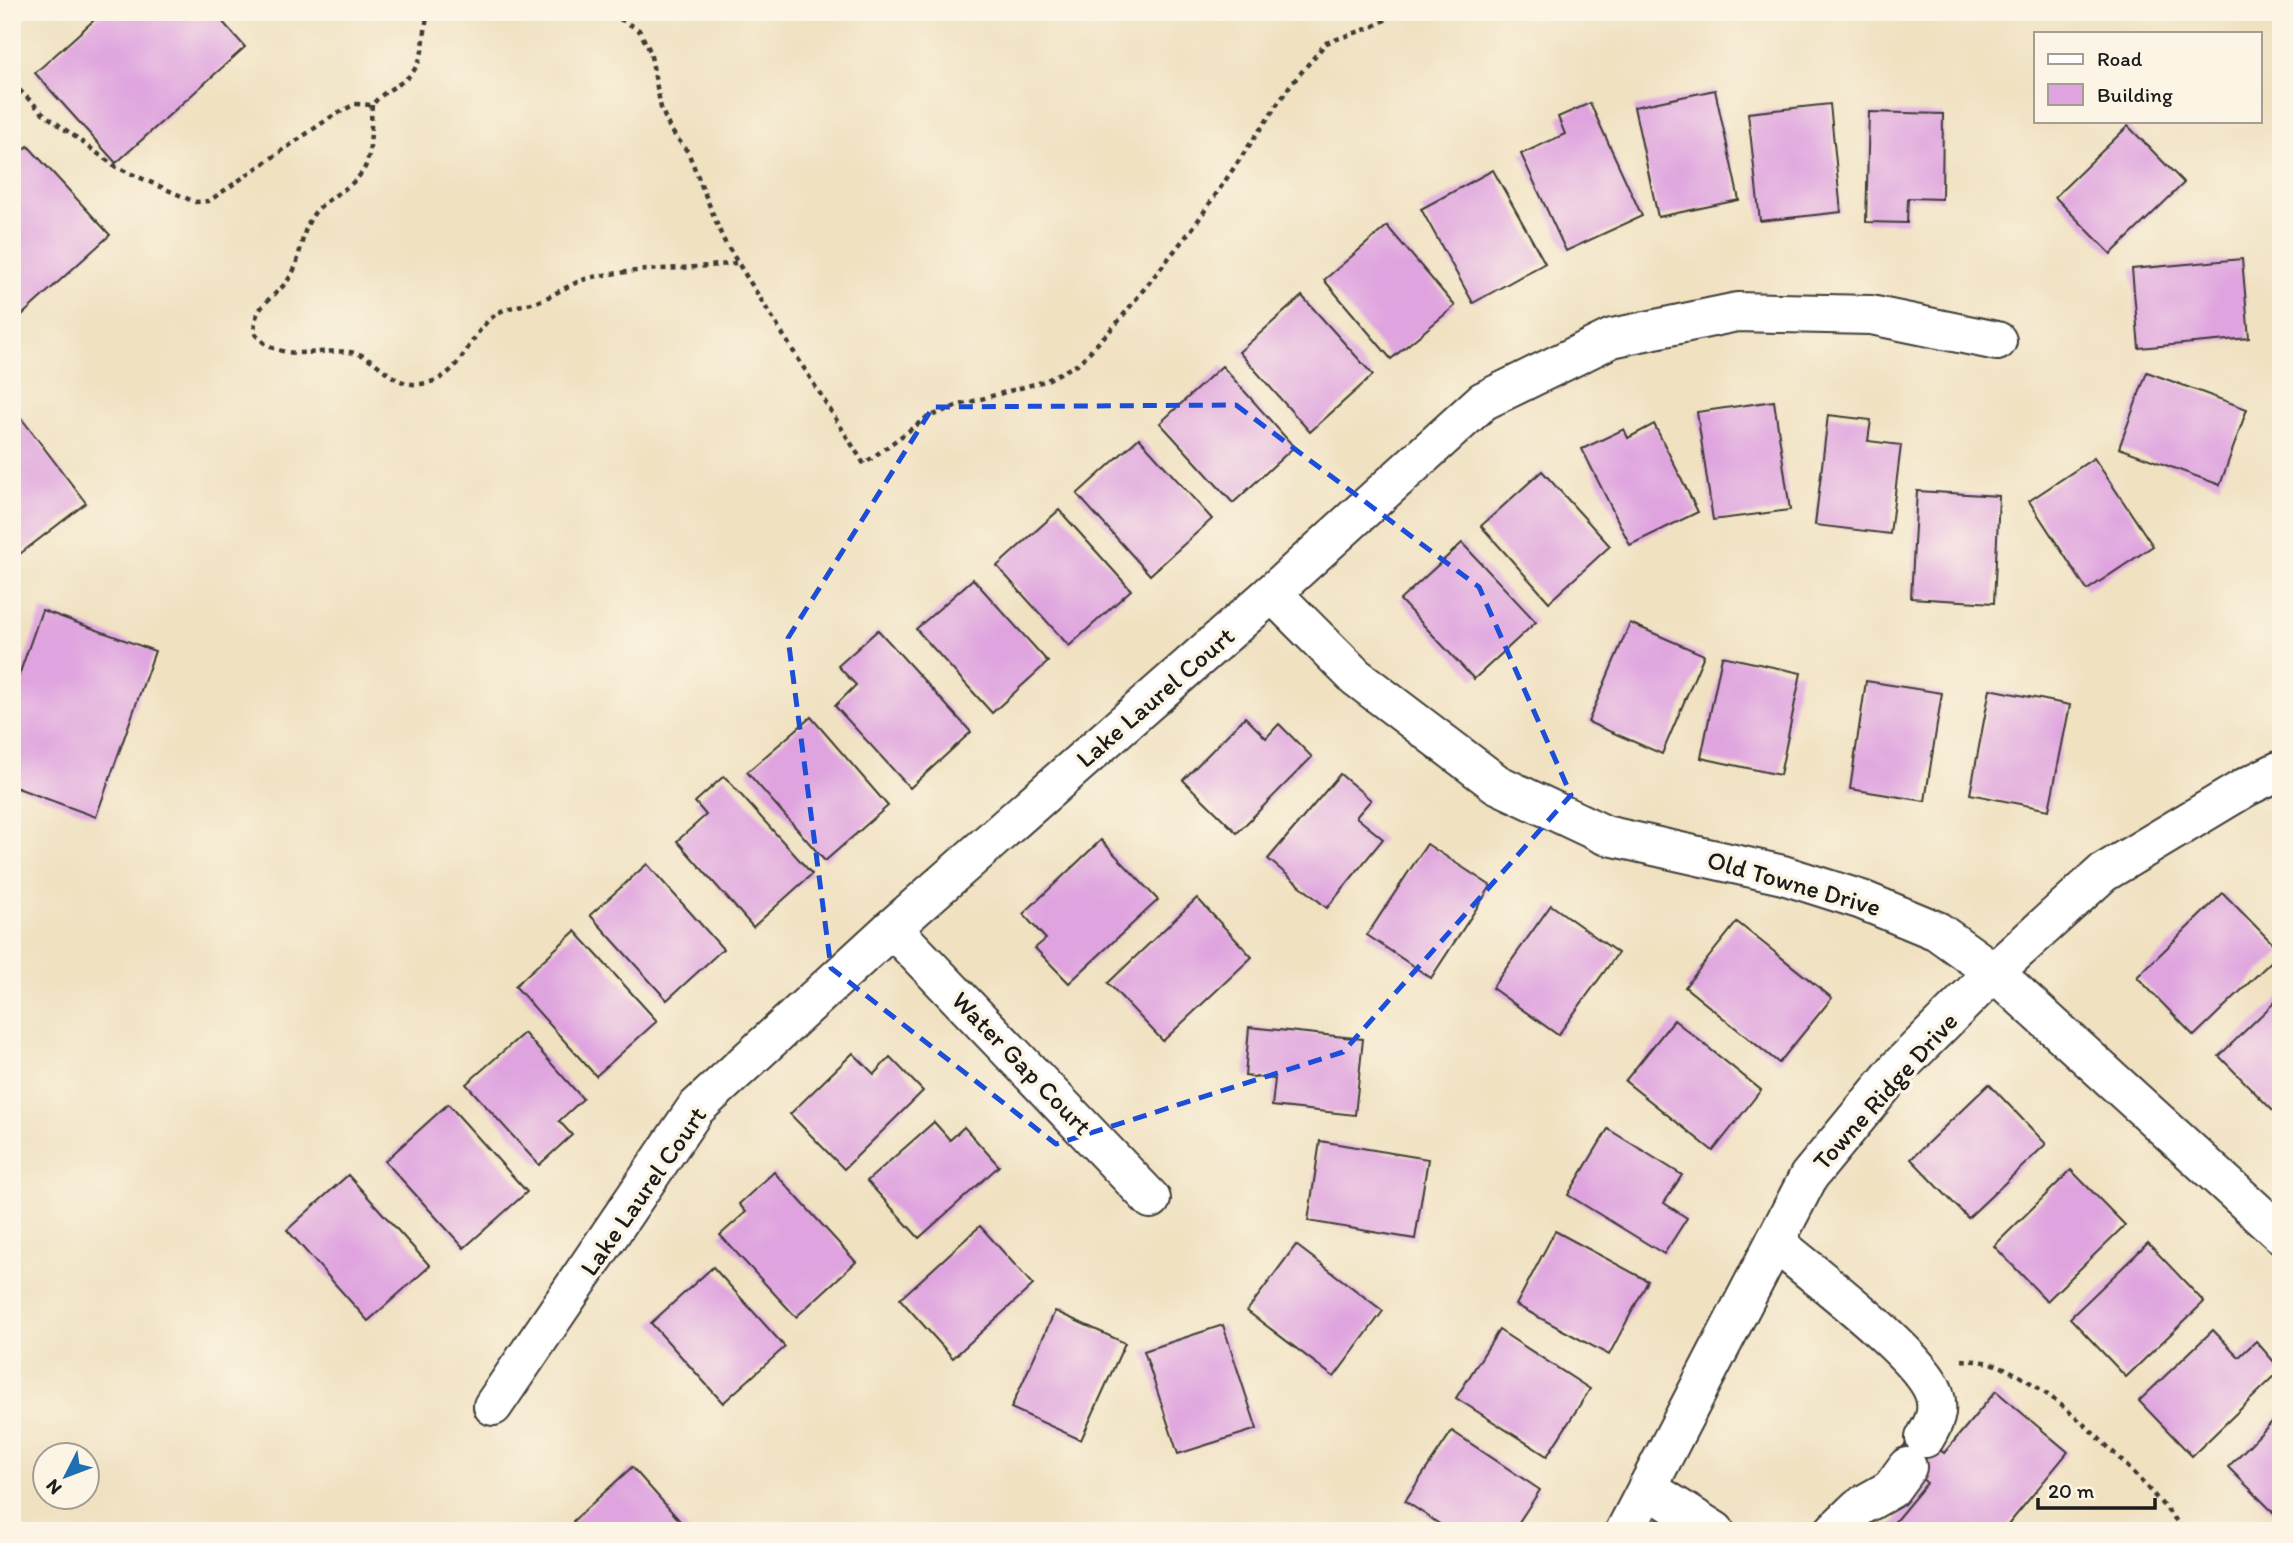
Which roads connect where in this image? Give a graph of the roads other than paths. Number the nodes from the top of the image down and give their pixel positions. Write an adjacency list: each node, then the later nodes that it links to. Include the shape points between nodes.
1 (1997, 341): 2 (street, Lake Laurel Court, via 1871,315 1737,312 1612,338 1483,401)
2 (1272, 593): 4 (street, Lake Laurel Court); 5 (street, Old Towne Drive, via 1356,677 1497,784 1605,835 1783,875 1862,900 1937,932)
3 (2281, 770): 5 (street, Towne Ridge Drive, via 2103,873)
4 (892, 928): 6 (street, Water Gap Court); 9 (street, Lake Laurel Court, via 696,1108)
5 (1994, 972): 7 (street, Old Towne Drive); 8 (street, Towne Ridge Drive, via 1898,1068 1817,1166)
6 (1152, 1199)
7 (2281, 1234)
8 (1775, 1242): 10 (street, Towne Ridge Drive); 13 (street, via 1913,1359 1934,1392 1937,1419 1891,1489 1859,1507)
9 (493, 1406)
10 (1647, 1488): 11 (street, Towne Ridge Drive); 12 (street)
11 (1625, 1531)
12 (1716, 1531)
13 (1834, 1531)

